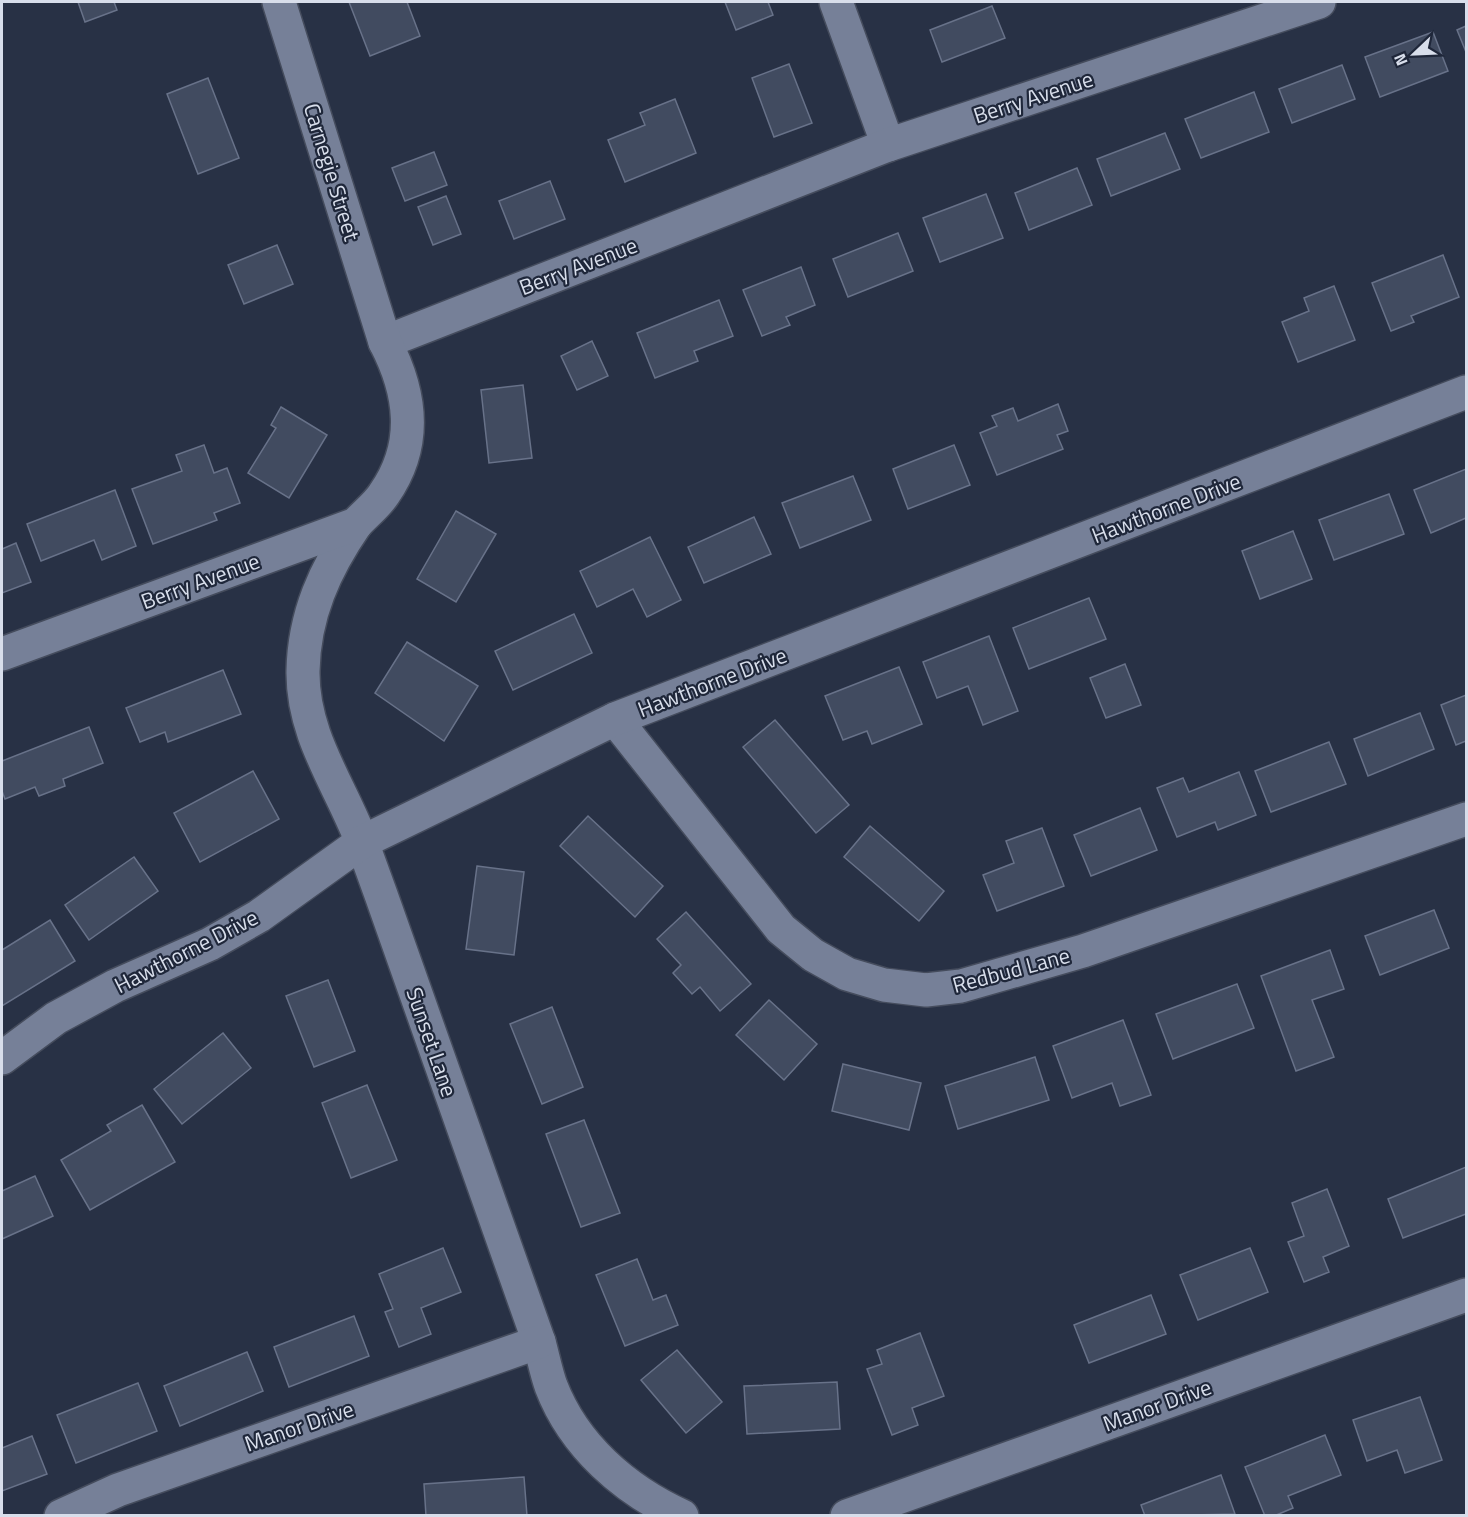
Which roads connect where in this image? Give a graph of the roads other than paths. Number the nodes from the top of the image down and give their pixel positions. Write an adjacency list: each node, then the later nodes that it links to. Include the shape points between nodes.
1 (279, 2): 5 (street, Carnegie Street)
2 (836, 2): 4 (street)
3 (1319, 2): 4 (street, Berry Avenue)
4 (888, 145): 5 (street, Berry Avenue)
5 (385, 342): 7 (street, Berry Avenue, via 400,371 405,392 407,435 399,465 384,494)
6 (1467, 392): 9 (street, Hawthorne Drive)
7 (356, 524): 8 (street, Berry Avenue); 11 (street, Sunset Lane, via 317,591 306,633 303,672 307,711 317,749)
8 (2, 654)
9 (615, 719): 10 (street, Redbud Lane, via 780,928 813,955 847,974 884,985 926,990 961,986 1083,951); 11 (street, Hawthorne Drive)
10 (1467, 819)
11 (362, 842): 12 (street, Hawthorne Drive, via 259,916 210,944 115,986 56,1018); 14 (street, Sunset Lane)
12 (2, 1058)
13 (1467, 1295): 18 (street, Manor Drive)
14 (539, 1342): 15 (street, Manor Drive); 17 (street, Sunset Lane, via 552,1387 570,1423 597,1458 628,1485)
15 (123, 1503): 16 (street, Manor Drive)
16 (61, 1515)
17 (682, 1515)
18 (847, 1515)

